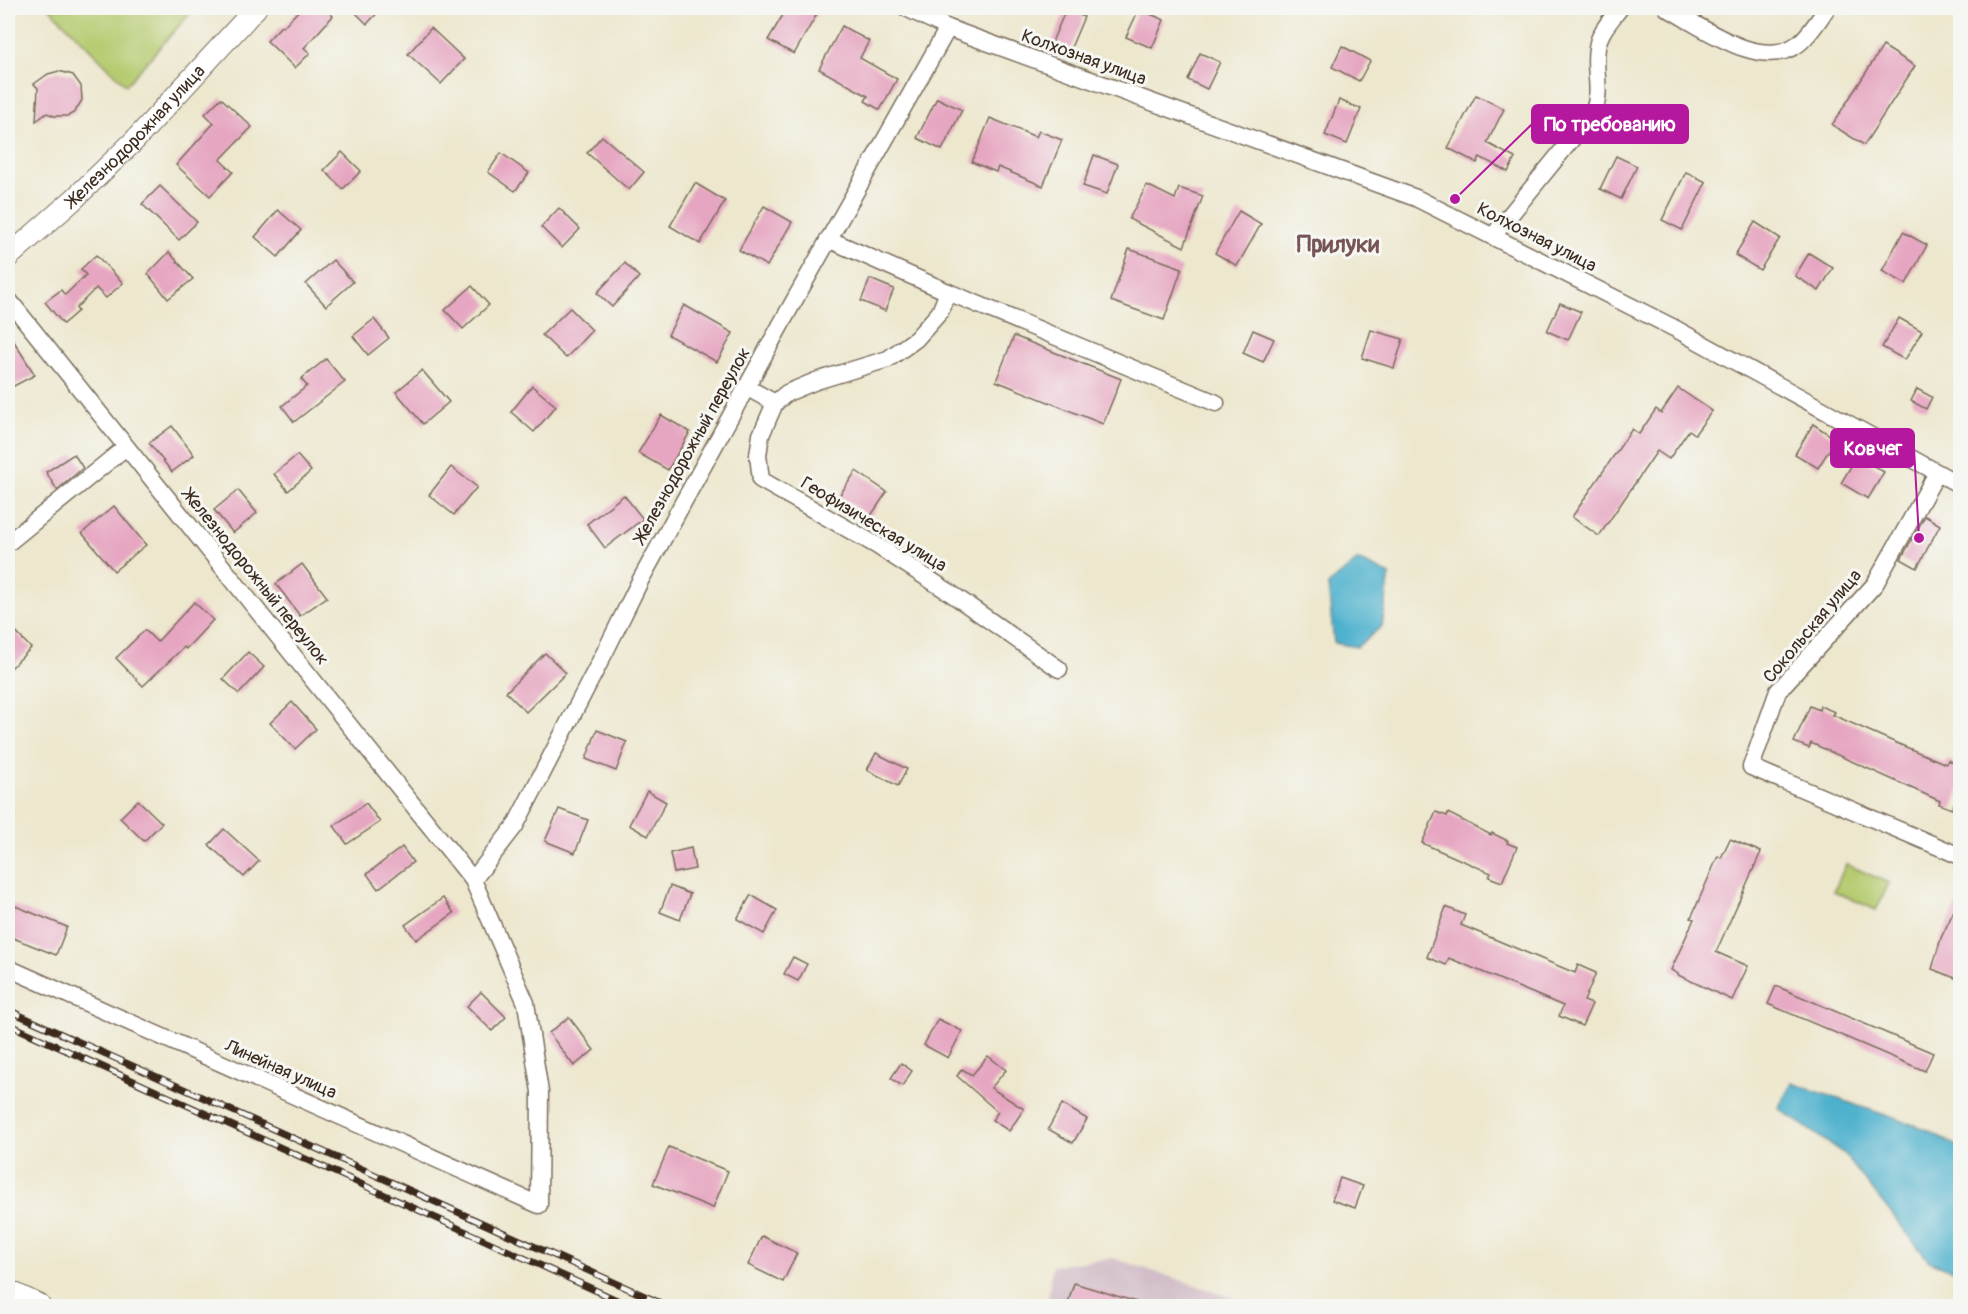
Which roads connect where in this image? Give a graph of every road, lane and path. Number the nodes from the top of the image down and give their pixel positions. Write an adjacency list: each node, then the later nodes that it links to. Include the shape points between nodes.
1 (256, 8): 9 (street, Железнодорожная улица, via 134,141)
2 (906, 8): 6 (street, Колхозная улица)
3 (1620, 8): 7 (street, via 1597,46 1599,93 1593,113)
4 (1667, 8): 5 (street, via 1744,49 1764,53 1781,52 1798,44)
5 (1827, 8)
6 (948, 28): 7 (street, Колхозная улица, via 1416,198); 8 (street, Железнодорожный переулок)
7 (1493, 236): 16 (street, Колхозная улица, via 1674,328)
8 (828, 239): 10 (street); 12 (street, Железнодорожный переулок)
9 (8, 257)
10 (948, 292): 13 (street, via 940,312 916,339 888,359 816,381 787,393); 14 (street)
11 (8, 299): 15 (street, Железнодорожный переулок)
12 (746, 387): 13 (street); 21 (street, Железнодорожный переулок, via 640,581 515,826)
13 (775, 403): 19 (street, Геофизическая улица, via 761,435 761,480 876,545)
14 (1216, 404)
15 (126, 447): 18 (street); 21 (street, Железнодорожный переулок)
16 (1937, 472): 17 (street, Колхозная улица); 20 (street, Сокольская улица, via 1875,584 1778,691 1751,767)
17 (1960, 485)
18 (8, 543)
19 (1059, 669)
20 (1960, 856)
21 (473, 880): 23 (street, Железнодорожный переулок, via 526,1003 540,1092)
22 (8, 968): 23 (street, Линейная улица)
23 (539, 1205)
24 (8, 1292): 25 (main road)
25 (38, 1306)

